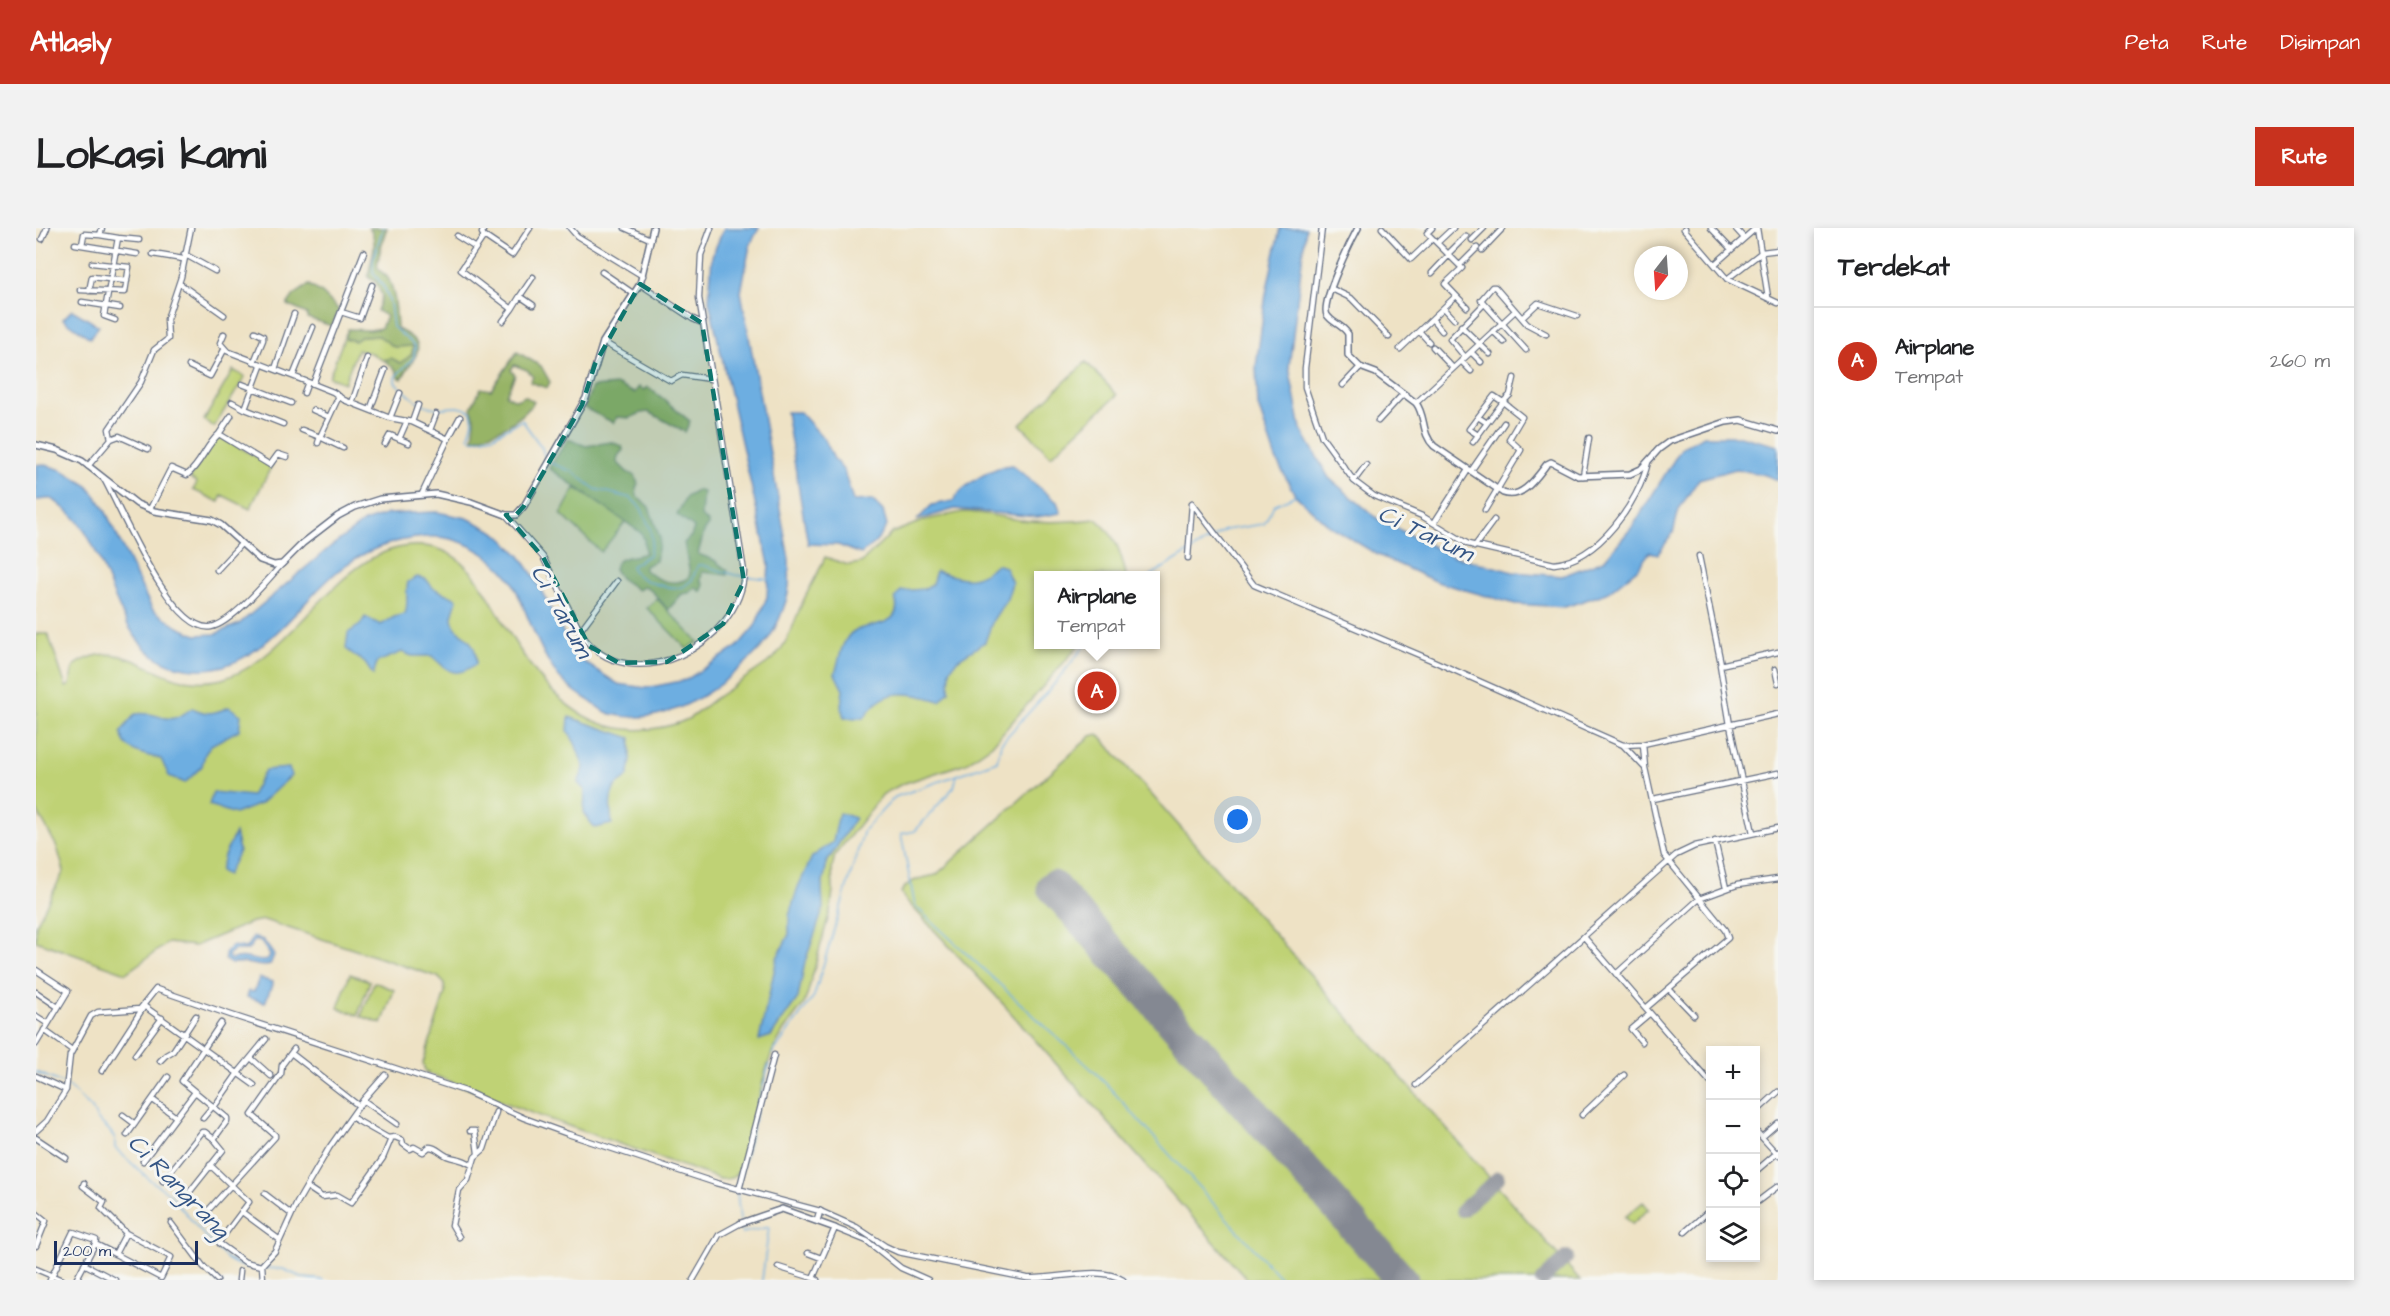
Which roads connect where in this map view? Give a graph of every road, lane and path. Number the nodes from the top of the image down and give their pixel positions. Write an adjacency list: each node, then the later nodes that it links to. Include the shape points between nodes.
1 (47, 228): 29 (street)
2 (102, 228): 23 (street)
3 (189, 228): 46 (street)
4 (484, 228): 25 (street)
5 (530, 228): 25 (street, via 512,255)
6 (570, 228): 57 (street)
7 (625, 228): 30 (street)
8 (653, 228): 30 (street)
9 (711, 228): 93 (street, via 699,265)
10 (1322, 228): 79 (street)
11 (1358, 228): 64 (street)
12 (1382, 228): 31 (street, via 1411,260)
13 (1422, 228): 22 (street)
14 (1432, 228): 22 (street)
15 (1453, 228): 34 (street)
16 (1484, 228): 33 (street)
17 (1502, 228): 50 (street)
18 (1684, 228): 48 (street)
19 (1711, 228): 38 (street)
20 (1735, 228): 28 (street)
21 (1757, 228): 28 (street); 42 (street)
22 (1427, 233): 31 (street)
23 (100, 235): 27 (street); 36 (street, via 84,234)
24 (457, 236): 37 (street)
25 (484, 236): 37 (street)
26 (1466, 236): 45 (street)
27 (118, 238): 32 (street); 40 (street)
28 (1744, 238): 38 (street)
29 (42, 239)
30 (650, 239): 57 (street)
31 (1432, 239): 34 (street)
32 (139, 240)
33 (1472, 240)
34 (1437, 243): 45 (street)
35 (75, 244): 36 (street)
36 (82, 245): 40 (street)
37 (476, 248): 81 (street, via 461,270)
38 (1731, 249): 48 (street)
39 (1778, 250): 42 (street)
40 (116, 252): 43 (street); 49 (street)
41 (364, 252): 83 (street)
42 (1762, 252): 59 (street); 71 (street)
43 (136, 254)
44 (153, 254): 46 (street)
45 (1449, 255): 50 (street); 55 (street)
46 (184, 257): 53 (street); 61 (street)
47 (92, 263): 49 (street)
48 (1715, 264): 59 (street)
49 (113, 265): 51 (street); 58 (street)
50 (1460, 265): 70 (street, via 1462,268 1445,285)
51 (129, 267): 52 (street); 60 (street)
52 (136, 269)
53 (215, 271)
54 (602, 272): 68 (street)
55 (1432, 273)
56 (533, 276): 69 (street)
57 (643, 276): 62 (street)
58 (111, 279): 60 (street); 66 (street, via 92,278); 67 (street)
59 (1727, 279): 71 (street)
60 (127, 281): 67 (street, via 124,292)
61 (179, 283): 86 (street); 164 (street, via 167,319 167,342 153,353 141,382 109,429)
62 (640, 284): 68 (street); 93 (street)
63 (372, 285): 83 (street, via 362,316)
64 (1332, 289): 84 (street); 103 (street, via 1352,298)
65 (80, 290): 66 (street)
66 (89, 291): 67 (street)
67 (108, 292): 76 (street)
68 (634, 294): 104 (street)
69 (520, 296): 75 (street); 81 (street)
70 (1456, 296): 77 (street); 80 (street)
71 (1768, 297): 73 (street)
72 (82, 302): 76 (street)
73 (1778, 303)
74 (1484, 304): 82 (street, via 1481,297 1494,287); 94 (street); 95 (street)
75 (533, 305)
76 (106, 306): 78 (street); 90 (street, via 104,316)
77 (1467, 306)
78 (120, 308)
79 (1313, 308): 84 (street); 181 (street, via 1305,387 1322,437)
80 (1444, 308): 89 (street); 91 (street)
81 (512, 309): 92 (street)
82 (1515, 311): 88 (street); 94 (street)
83 (341, 312): 128 (street)
84 (1325, 312): 120 (street, via 1347,331 1348,356)
85 (294, 314): 122 (street)
86 (224, 315)
87 (1577, 316): 88 (street, via 1538,303)
88 (1522, 318): 102 (street)
89 (1454, 319)
90 (115, 320)
91 (1432, 320): 97 (street); 100 (street)
92 (503, 321)
93 (702, 323): 127 (street)
94 (1501, 324): 98 (street); 111 (street)
95 (1461, 326): 107 (street); 115 (street, via 1450,340)
96 (313, 327): 125 (street)
97 (1442, 331)
98 (1493, 331): 106 (street); 107 (street)
99 (255, 332): 116 (street, via 263,340)
100 (1419, 332): 105 (street); 110 (street)
101 (224, 334): 109 (street, via 220,343)
102 (1546, 334)
103 (1389, 337)
104 (603, 342): 127 (street, via 667,380 674,381 682,375); 186 (street, via 586,398 520,512)
105 (1429, 342)
106 (1504, 342)
107 (1480, 344): 112 (street); 113 (street)
108 (1433, 347): 121 (street)
109 (224, 350): 116 (street); 118 (street, via 210,376)
110 (1400, 350)
111 (1526, 350)
112 (1471, 352): 115 (street); 117 (street)
113 (1490, 354)
114 (367, 358): 139 (street)
115 (1463, 359): 121 (street); 124 (street)
116 (254, 362): 119 (street)
117 (1481, 362)
118 (189, 366)
119 (261, 366): 122 (street); 131 (street)
120 (1360, 367): 130 (street); 134 (street, via 1376,373)
121 (1453, 368): 140 (street)
122 (275, 369): 125 (street)
123 (386, 370): 145 (street)
124 (1471, 371)
125 (293, 376): 128 (street)
126 (1514, 378): 137 (street, via 1510,394)
127 (711, 379): 196 (street, via 744,571 736,602 723,624 667,662 632,666 614,662 590,646)
128 (310, 383): 132 (street); 135 (street)
129 (242, 384): 131 (street)
130 (1343, 384)
131 (252, 390): 138 (street); 143 (street)
132 (304, 393)
133 (400, 393): 152 (street)
134 (1403, 394): 140 (street); 153 (street)
135 (339, 396): 139 (street); 149 (street)
136 (232, 402): 143 (street)
137 (1503, 402): 141 (street, via 1494,396); 146 (street); 182 (street, via 1522,417 1509,439 1521,450)
138 (291, 403)
139 (352, 403): 145 (street)
140 (1416, 404): 178 (street, via 1430,442)
141 (1488, 404): 146 (street); 151 (street)
142 (418, 405): 154 (street)
143 (245, 409): 157 (street)
144 (313, 410): 149 (street)
145 (370, 410): 152 (street)
146 (1496, 411): 155 (street)
147 (436, 414): 159 (street)
148 (231, 416): 161 (street)
149 (329, 417): 167 (street)
150 (460, 417): 166 (street)
151 (1478, 417): 155 (street); 162 (street, via 1469,429)
152 (390, 418): 154 (street)
153 (1378, 421)
154 (410, 422): 159 (street); 165 (street)
155 (1487, 423): 162 (street)
156 (1504, 423): 178 (street)
157 (283, 424)
158 (303, 430): 167 (street)
159 (430, 430): 166 (street)
160 (1778, 431): 175 (street, via 1734,420 1670,441)
161 (219, 434): 174 (street, via 270,465 278,454); 184 (street, via 187,475 171,468)
162 (1478, 435): 168 (street)
163 (1589, 438): 179 (street)
164 (111, 439): 173 (street, via 122,436); 177 (street)
165 (399, 439): 169 (street); 170 (street, via 390,435)
166 (448, 439): 183 (street)
167 (319, 440): 172 (street)
168 (1473, 442)
169 (409, 443)
170 (385, 444)
171 (36, 445): 177 (street, via 57,450)
172 (343, 448)
173 (148, 449)
174 (287, 457)
175 (1648, 462): 179 (street, via 1630,474); 190 (street, via 1633,501 1602,540 1579,557 1554,564)
176 (1366, 465): 181 (street)
177 (88, 466): 180 (street)
178 (1469, 470): 182 (street); 188 (street)
179 (1583, 476): 182 (street, via 1551,462 1519,493)
180 (103, 477): 184 (street, via 137,504); 193 (street, via 165,595 199,626 220,624 260,590)
181 (1354, 481): 188 (street, via 1374,496)
182 (1498, 490): 185 (street)
183 (422, 494): 186 (street, via 453,497); 193 (street, via 380,499 348,510 327,523)
184 (150, 509): 189 (street, via 212,520)
185 (1485, 510)
186 (506, 515): 196 (street, via 543,557)
187 (1494, 520): 190 (street)
188 (1434, 523): 190 (street)
189 (241, 544): 193 (street, via 269,564); 194 (street)
190 (1474, 547)
191 (1698, 556): 198 (street)
192 (1188, 558): 204 (street, via 1192,503 1254,585)
193 (282, 564)
194 (217, 570)
195 (617, 581): 196 (street)
196 (579, 632)
197 (1778, 652): 198 (street)
198 (1721, 664): 202 (street)
199 (1775, 669): 200 (street)
200 (1778, 683)
201 (1778, 714): 202 (street)
202 (1730, 725): 203 (street); 207 (street)
203 (1643, 744): 204 (street); 205 (street)
204 (1623, 745): 205 (street)
205 (1645, 768): 208 (street)
206 (1778, 773): 207 (street)
207 (1741, 780): 208 (street); 210 (street)
208 (1653, 800): 212 (street)
209 (1778, 828): 210 (street)
210 (1753, 833): 211 (street)
211 (1714, 841): 212 (street, via 1695,846); 214 (street)
212 (1667, 862): 215 (street); 216 (street)
213 (1778, 879): 214 (street)
214 (1726, 888): 215 (street)
215 (1699, 899): 218 (street); 219 (street, via 1728,938)
216 (1584, 938): 218 (street); 251 (street)
217 (36, 970): 221 (street, via 67,989)
218 (1616, 974): 223 (street)
219 (1669, 989): 223 (street); 224 (street)
220 (36, 992): 221 (street)
221 (58, 1006): 228 (street)
222 (143, 1007): 227 (street); 236 (street, via 93,1014); 241 (street); 287 (street, via 156,988 465,1091 524,1118)
223 (1648, 1010): 234 (street, via 1631,1029); 248 (street)
224 (1694, 1015)
225 (36, 1016): 228 (street)
226 (196, 1016): 231 (street)
227 (162, 1018): 231 (street); 237 (street)
228 (47, 1023): 230 (street)
229 (221, 1023): 235 (street)
230 (44, 1030): 233 (street); 236 (street)
231 (185, 1033): 235 (street); 240 (street, via 173,1051)
232 (266, 1039): 239 (street)
233 (37, 1041)
234 (1642, 1042)
235 (204, 1047): 242 (street); 252 (street, via 182,1081)
236 (72, 1050): 250 (street)
237 (135, 1055)
238 (774, 1055): 287 (street)
239 (251, 1058): 242 (street); 246 (street)
240 (160, 1061)
241 (102, 1071)
242 (238, 1073): 249 (street); 257 (street)
243 (385, 1075): 255 (street)
244 (1624, 1075): 261 (street)
245 (36, 1076): 250 (street)
246 (271, 1076)
247 (168, 1077): 254 (street)
248 (1706, 1077)
249 (254, 1085)
250 (67, 1086): 268 (street, via 47,1121)
251 (1416, 1086)
252 (195, 1092): 257 (street); 262 (street)
253 (1778, 1092): 258 (street)
254 (153, 1100): 262 (street); 266 (street)
255 (363, 1100): 256 (street); 267 (street)
256 (359, 1106): 263 (street); 284 (street, via 293,1051 252,1115 275,1137)
257 (213, 1107): 264 (street); 273 (street, via 227,1120)
258 (1760, 1108)
259 (496, 1112): 275 (street, via 484,1149)
260 (123, 1114): 266 (street)
261 (1582, 1114)
262 (176, 1117): 278 (street)
263 (351, 1117): 274 (street); 286 (street)
264 (203, 1118)
265 (1778, 1123): 271 (street)
266 (135, 1124): 270 (street)
267 (397, 1124)
268 (36, 1131)
269 (470, 1131): 275 (street, via 475,1131)
270 (127, 1135)
271 (1762, 1137): 276 (street)
272 (36, 1138): 277 (street)
273 (214, 1139): 279 (street, via 223,1149); 282 (street, via 202,1132)
274 (391, 1139): 280 (street, via 403,1140 410,1149 423,1152 434,1147); 286 (street, via 351,1203 340,1196 322,1197)
275 (478, 1153): 280 (street)
276 (1777, 1154): 281 (street)
277 (66, 1158)
278 (143, 1161)
279 (210, 1165): 284 (street); 289 (street)
280 (472, 1165): 303 (street, via 454,1209 452,1226)
281 (1760, 1167)
282 (163, 1181)
283 (84, 1183): 302 (street, via 104,1202 101,1208)
284 (232, 1185): 292 (street, via 249,1201); 296 (street)
285 (1778, 1186): 290 (street)
286 (307, 1187): 295 (street)
287 (739, 1190): 291 (street)
288 (265, 1194): 295 (street)
289 (184, 1198)
290 (1760, 1199)
291 (820, 1211): 297 (street); 326 (street, via 905,1254 1035,1279 1100,1274)
292 (242, 1212): 304 (street); 314 (street, via 219,1244)
293 (36, 1214): 306 (street, via 46,1222)
294 (1706, 1214): 301 (street)
295 (291, 1215): 304 (street)
296 (203, 1216)
297 (817, 1221): 299 (street, via 782,1209); 300 (street)
298 (171, 1223): 322 (street)
299 (741, 1223): 324 (street, via 719,1235)
300 (835, 1228): 309 (street); 316 (street, via 867,1241)
301 (1685, 1232)
302 (126, 1233): 308 (street); 317 (street, via 171,1256)
303 (459, 1237)
304 (280, 1240): 314 (street)
305 (95, 1244): 308 (street); 310 (street); 315 (street, via 91,1237 73,1233)
306 (36, 1246)
307 (808, 1253): 309 (street)
308 (115, 1254): 317 (street)
309 (821, 1258): 318 (street)
310 (84, 1264): 320 (street); 321 (street)
311 (778, 1267): 318 (street)
312 (36, 1269): 315 (street)
313 (240, 1271): 323 (street)
314 (261, 1272)
315 (51, 1278): 319 (street)
316 (920, 1278): 325 (street)
317 (160, 1279)
318 (815, 1279)
319 (62, 1280)
320 (76, 1280)
321 (115, 1280)
322 (217, 1280)
323 (239, 1280)
324 (693, 1280)
325 (928, 1280)
326 (1124, 1280)

